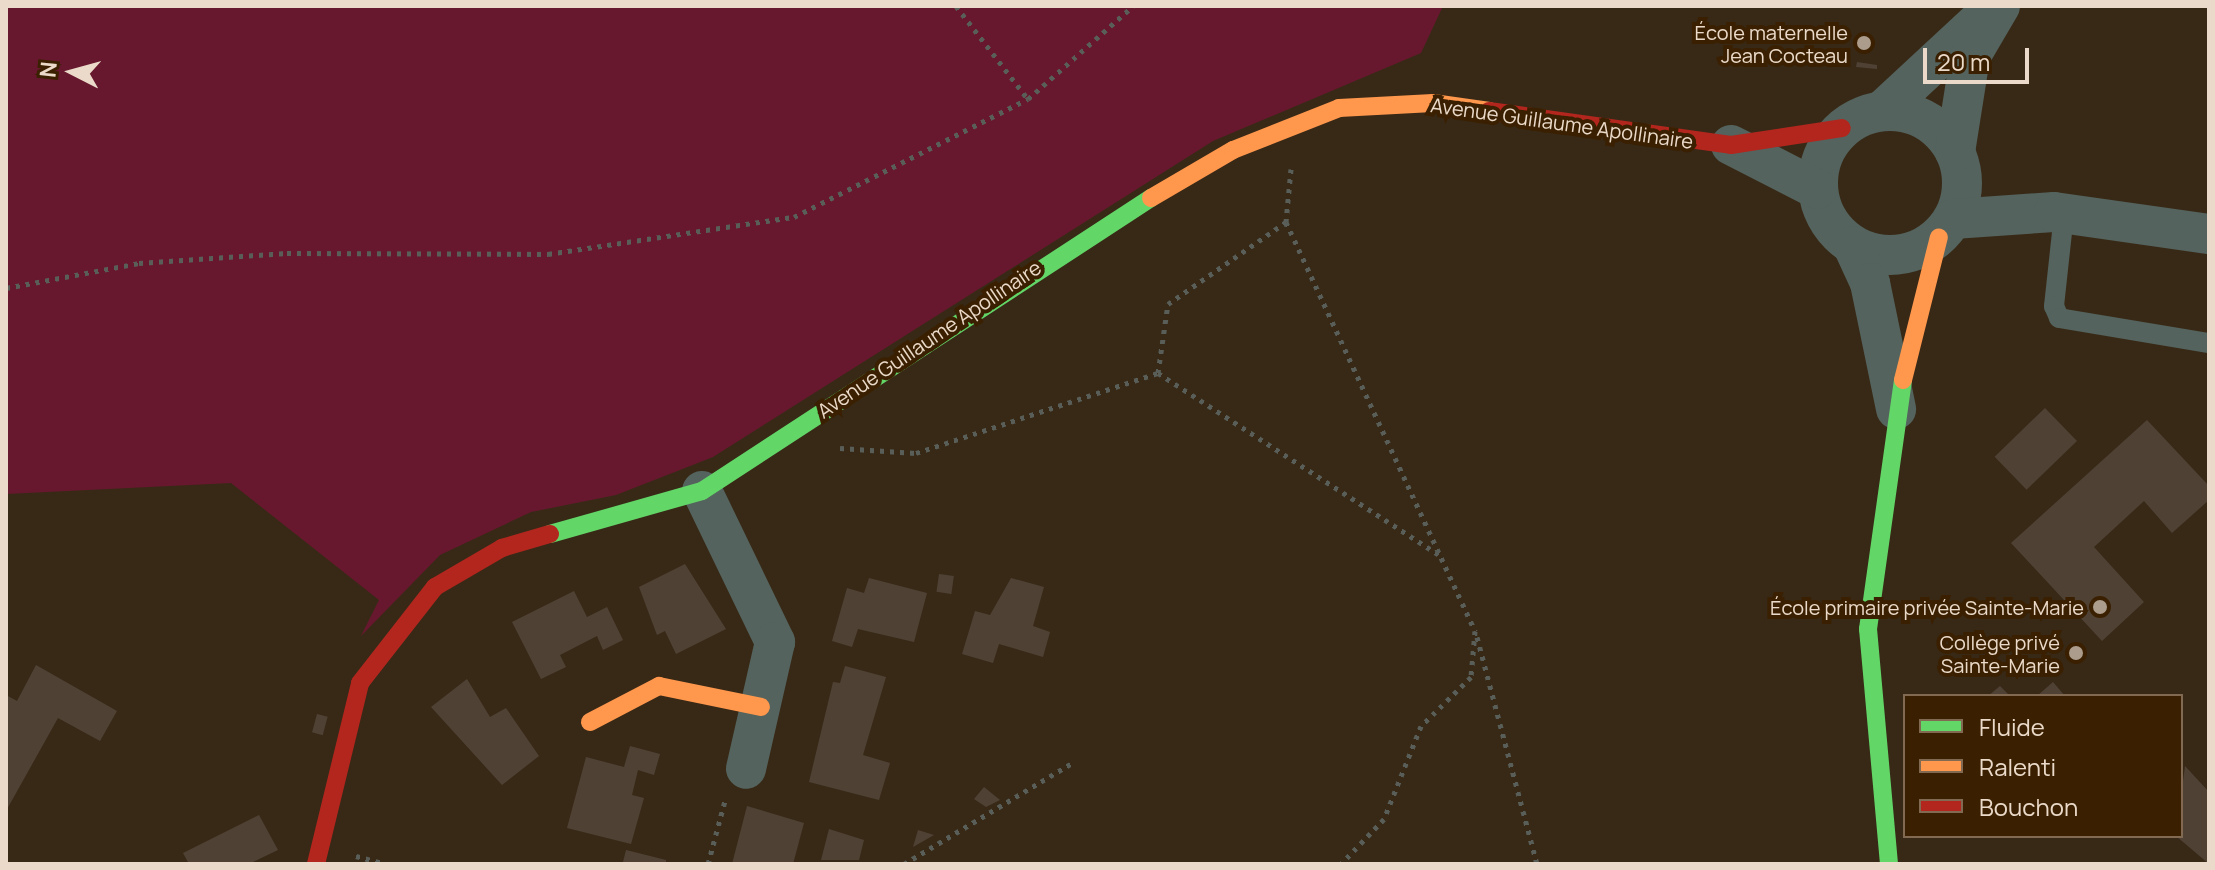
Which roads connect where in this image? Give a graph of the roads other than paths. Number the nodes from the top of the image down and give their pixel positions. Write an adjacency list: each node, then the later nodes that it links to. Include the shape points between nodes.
1 (1998, 6): 2 (street); 5 (street, via 1970,57)
2 (1882, 111): 3 (street); 5 (street, via 1924,119)
3 (1842, 128): 4 (street, Avenue Guillaume Apollinaire); 6 (street, via 1819,166)
4 (1731, 145): 6 (street, Avenue Guillaume Apollinaire); 13 (street, Avenue Guillaume Apollinaire, via 1433,103 1339,108 1233,150 1047,260)
5 (1959, 163): 7 (street); 8 (street)
6 (1817, 189): 10 (street, via 1822,212)
7 (2059, 213): 8 (street); 9 (street); 11 (lane, via 2054,306 2059,318)
8 (1946, 228): 10 (street, via 1899,255); 12 (street)
9 (2209, 234)
10 (1853, 246): 12 (street, via 1870,283)
11 (2209, 343)
12 (1896, 409): 18 (street, via 1876,532 1867,662)
13 (702, 491): 14 (street, via 775,642); 17 (street, Avenue Guillaume Apollinaire, via 502,548 435,587 360,683)
14 (761, 707): 15 (street, via 659,686); 16 (street)
15 (590, 722)
16 (746, 769)
17 (316, 864)
18 (1889, 864)

